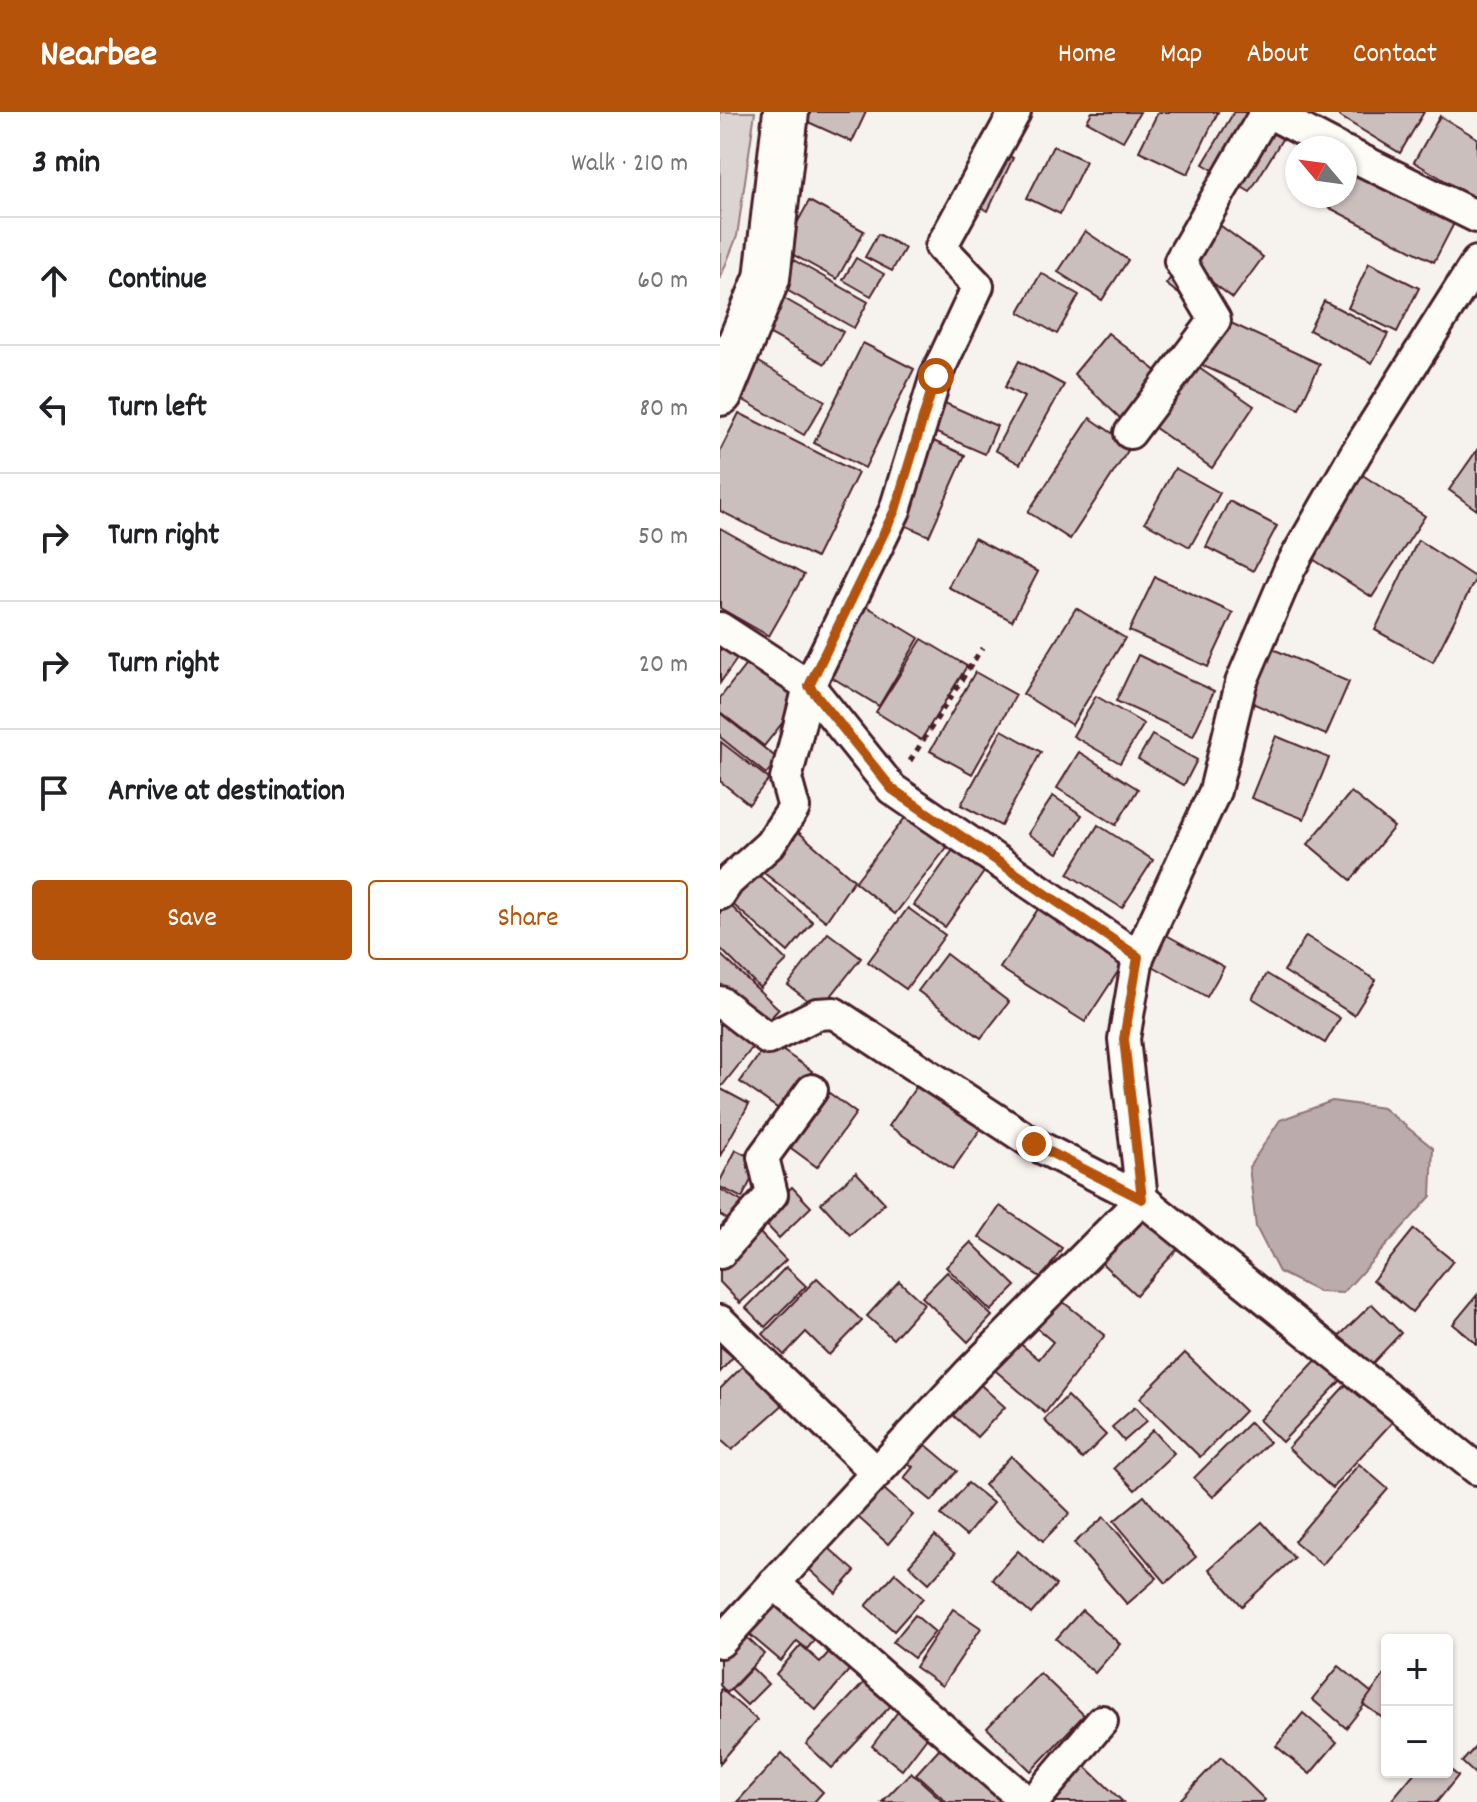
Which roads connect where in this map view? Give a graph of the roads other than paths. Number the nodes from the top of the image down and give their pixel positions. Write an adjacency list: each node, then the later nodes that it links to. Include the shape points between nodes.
1 (786, 112): 8 (main road, via 767,278)
2 (1015, 112): 11 (street, via 941,247 978,286 936,376 895,510)
3 (1267, 112): 4 (street); 9 (street, via 1180,261 1215,320)
4 (1314, 136)
5 (1357, 158): 6 (street)
6 (1477, 217)
7 (1477, 262): 13 (street, via 1290,568 1241,683 1215,791)
8 (720, 393)
9 (1130, 433)
10 (720, 628): 11 (street)
11 (809, 686): 12 (street, via 786,779 794,808 770,844); 13 (street, via 892,789)
12 (720, 894)
13 (1138, 957): 16 (street, via 1124,1039)
14 (720, 1002): 16 (street, via 768,1039 817,1014 834,1013 1034,1144)
15 (812, 1090): 17 (street, via 763,1157 772,1194)
16 (1142, 1199): 19 (street); 20 (street)
17 (720, 1253)
18 (720, 1321): 20 (street)
19 (1477, 1469)
20 (876, 1472): 21 (street)
21 (774, 1583): 22 (street); 24 (street)
22 (720, 1642)
23 (1102, 1721): 24 (street)
24 (1030, 1802)

